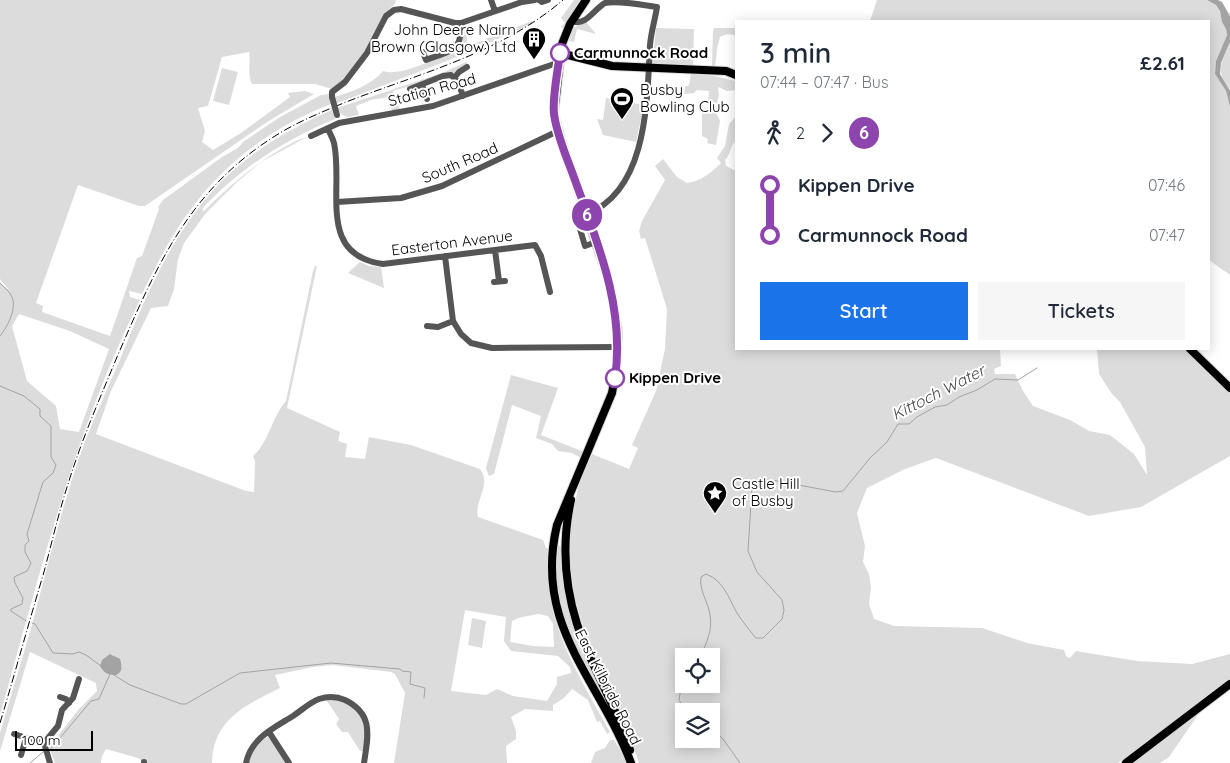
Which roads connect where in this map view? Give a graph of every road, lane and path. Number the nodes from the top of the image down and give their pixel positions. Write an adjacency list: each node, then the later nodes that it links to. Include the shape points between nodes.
1 (491, 0): 6 (street)
2 (535, 0): 6 (street)
3 (539, 0): 4 (street)
4 (548, 0)
5 (586, 0): 7 (main road, East Kilbride Road)
6 (495, 11): 8 (street)
7 (572, 21): 10 (main road, East Kilbride Road); 13 (street, via 584,20 603,4 612,1 657,7 650,43)
8 (461, 23): 9 (street, via 455,46 426,60); 20 (street, bridge, via 401,10 394,10 386,16 352,74 332,95)
9 (423, 52)
10 (560, 53): 11 (main road, East Kilbride Road); 13 (main road, via 612,66)
11 (558, 65): 18 (street, Station Road); 22 (main road, East Kilbride Road, via 554,107)
12 (467, 67): 15 (street)
13 (650, 68): 14 (main road, via 726,71); 25 (street, via 642,136 630,169 612,199)
14 (735, 75)
15 (455, 77): 16 (street, via 444,76); 18 (street)
16 (422, 85): 17 (street); 19 (street)
17 (410, 89)
18 (463, 96): 20 (street, Station Road, via 411,111)
19 (427, 99)
20 (339, 123): 21 (street, Station Road)
21 (328, 129): 23 (street, Station Road); 24 (street, Easterton Avenue, via 335,145)
22 (558, 131): 24 (street, South Road, via 442,186 401,198); 25 (main road, East Kilbride Road)
23 (311, 136)
24 (337, 202): 29 (street, Easterton Avenue, via 339,233 346,246 362,259 383,264)
25 (587, 214): 26 (main road, East Kilbride Road)
26 (590, 224): 27 (main road, East Kilbride Road); 27 (street, via 580,229 585,246)
27 (596, 242): 34 (main road, East Kilbride Road, via 613,300)
28 (495, 250): 29 (street, Easterton Avenue); 30 (street); 31 (street, Easterton Avenue, via 536,245)
29 (445, 256): 32 (street)
30 (499, 281)
31 (550, 292)
32 (453, 320): 33 (street, via 438,327); 34 (street, via 464,338 486,347)
33 (427, 326)
34 (618, 347): 37 (main road, East Kilbride Road, via 612,393)
35 (1191, 350): 36 (main road)
36 (1230, 388)
37 (576, 478): 38 (main road, East Kilbride Road); 39 (main road, East Kilbride Road)
38 (554, 540): 39 (main road); 53 (main road, East Kilbride Road, via 554,591 560,622)
39 (565, 541): 53 (main road, East Kilbride Road, via 568,591 577,624 626,738)
40 (79, 679): 43 (street)
41 (1230, 684): 54 (main road)
42 (60, 697): 43 (street)
43 (69, 703): 47 (street, via 62,710 58,726)
44 (269, 732): 50 (street, via 259,738 250,750); 51 (street); 52 (street, via 317,700 340,697 352,703 365,718 367,742)
45 (14, 734): 46 (street)
46 (26, 738): 47 (street); 48 (street)
47 (44, 744): 49 (street)
48 (21, 755)
49 (49, 761)
50 (246, 763)
51 (289, 763)
52 (364, 763)
53 (632, 763)
54 (1126, 763)

